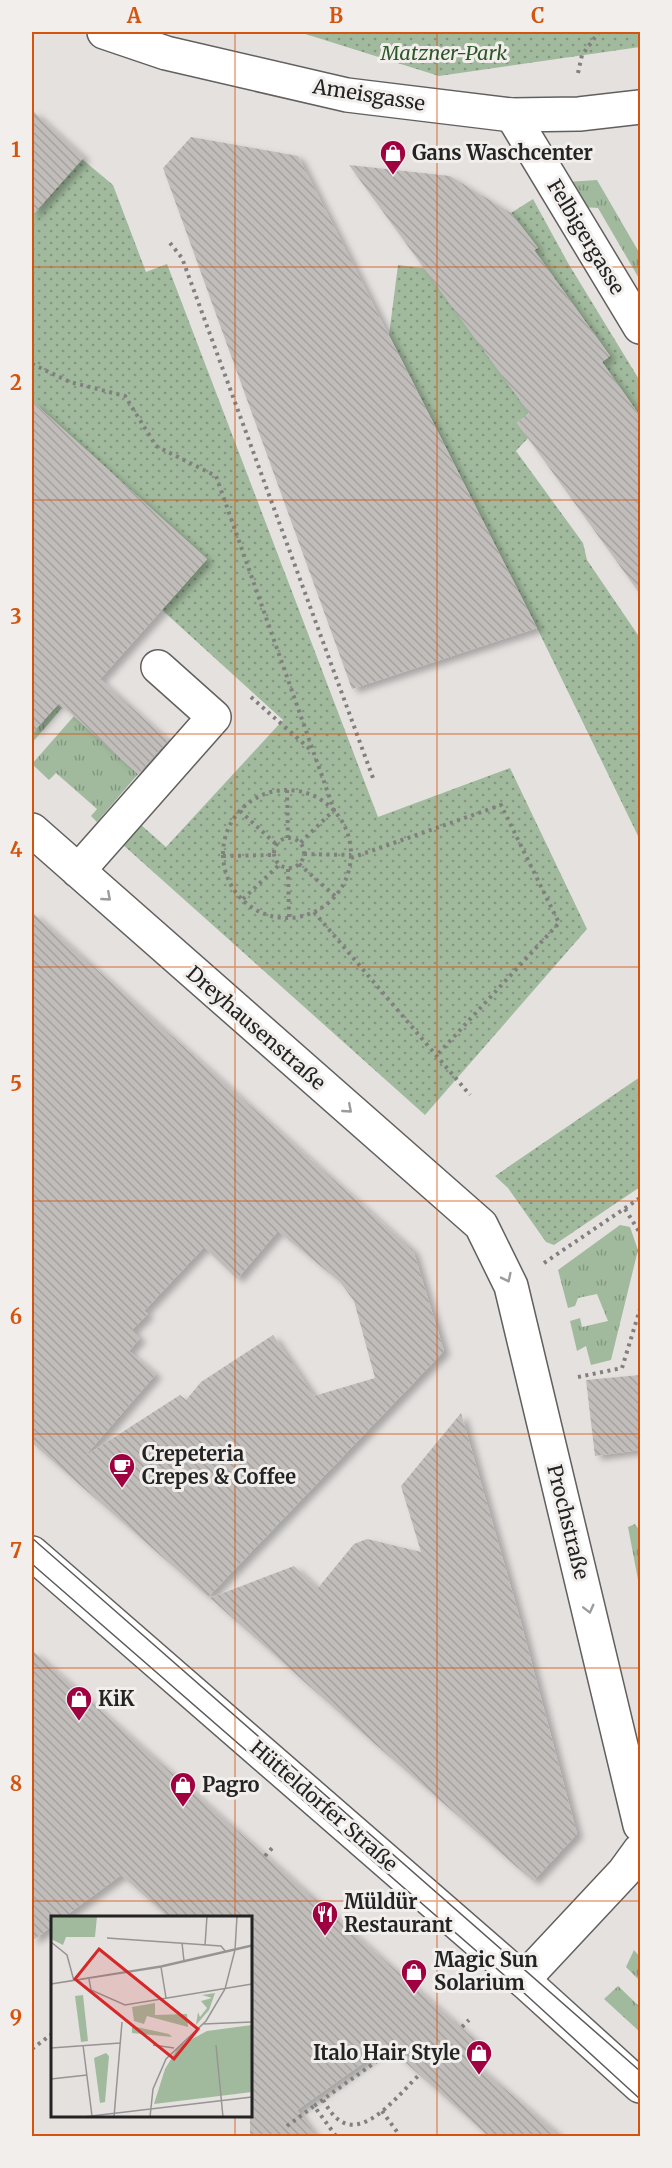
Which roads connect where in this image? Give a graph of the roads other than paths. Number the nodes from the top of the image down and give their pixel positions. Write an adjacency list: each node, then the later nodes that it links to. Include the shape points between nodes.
1 (104, 32): 3 (street, Ameisgasse, via 166,53 347,95)
2 (640, 107): 3 (street, Ameisgasse, via 579,114)
3 (512, 115): 4 (street, Felbigergasse)
4 (640, 327)
5 (158, 667): 7 (street, via 213,717)
6 (32, 831): 7 (street, Dreyhausenstraße)
7 (78, 871): 8 (street, Dreyhausenstraße, one-way to 8)
8 (481, 1225): 10 (street, Prochstraße, one-way to 10, via 511,1286)
9 (32, 1553): 12 (street, Hütteldorfer Straße)
10 (640, 1825)
11 (635, 1870): 12 (street)
12 (523, 1980): 13 (street, Hütteldorfer Straße)
13 (640, 2086)

